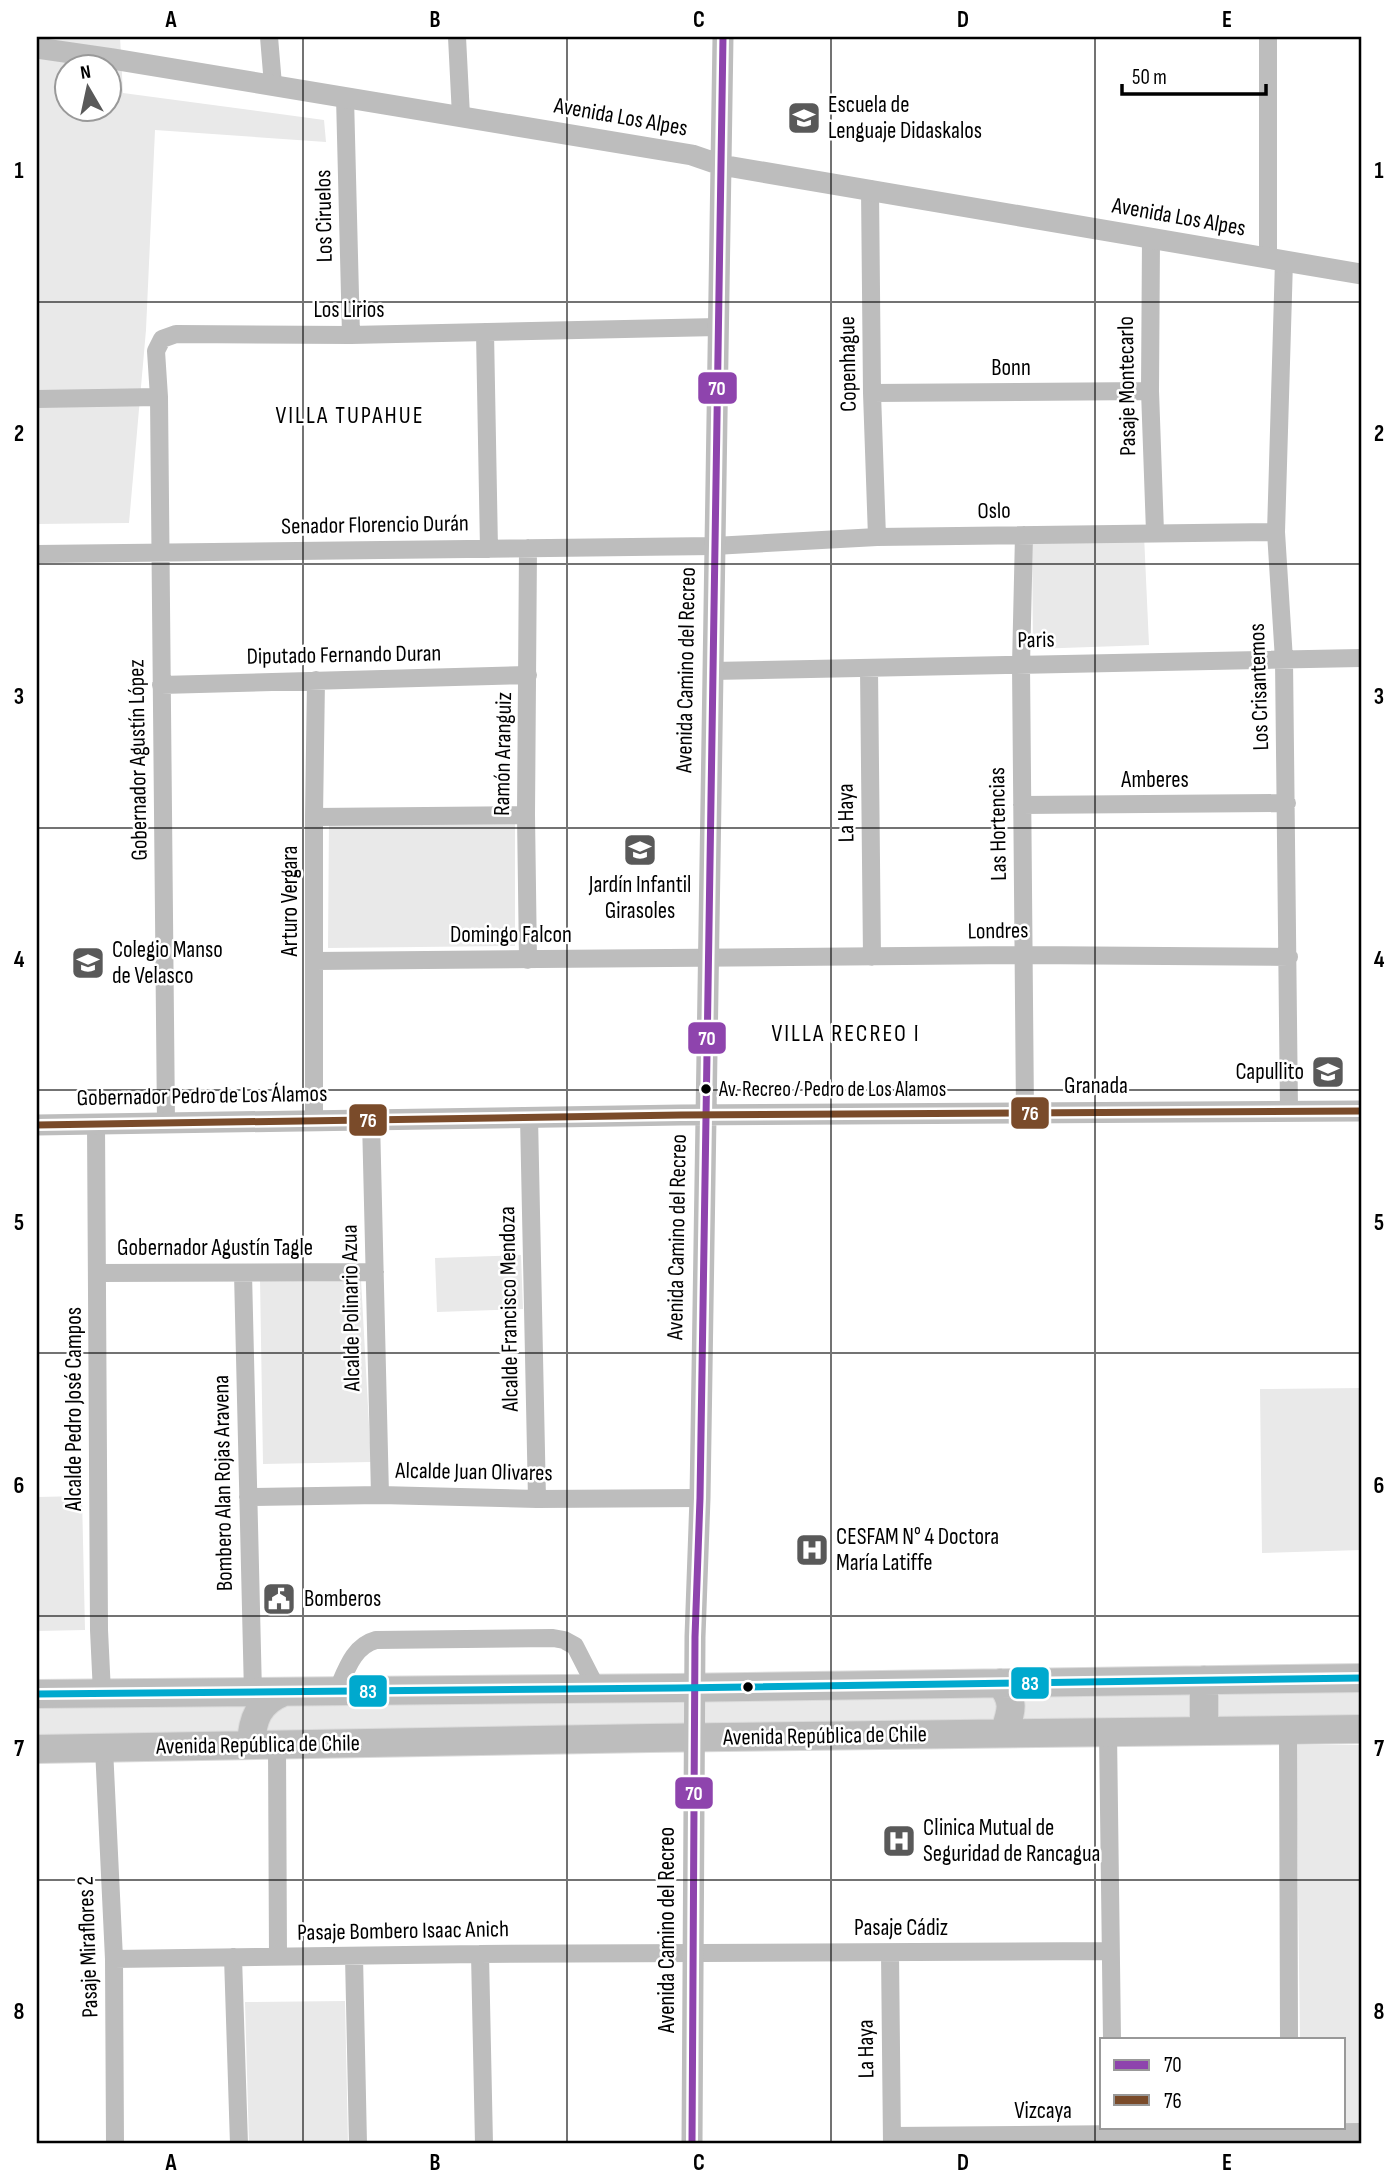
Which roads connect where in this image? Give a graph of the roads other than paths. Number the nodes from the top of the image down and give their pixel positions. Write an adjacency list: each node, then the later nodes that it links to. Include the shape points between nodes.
1 (269, 37): 6 (street)
2 (457, 37): 8 (street)
3 (723, 37): 9 (street, Avenida Camino del Recreo)
4 (1268, 37): 12 (street, Los Crisantemos)
5 (37, 48): 6 (street, Avenida Los Alpes)
6 (273, 85): 7 (street, Avenida Los Alpes)
7 (345, 97): 8 (street, Avenida Los Alpes); 16 (street, Los Ciruelos)
8 (461, 116): 9 (street, Avenida Los Alpes, via 692,155)
9 (721, 165): 10 (street, Avenida Los Alpes); 14 (street, Avenida Camino del Recreo)
10 (870, 189): 11 (street, Avenida Los Alpes); 18 (street, Copenhague)
11 (1151, 239): 12 (street, Avenida Los Alpes); 17 (street, Pasaje Montecarlo)
12 (1276, 260): 13 (street, Avenida Los Alpes); 21 (street, Los Crisantemos)
13 (1361, 274)
14 (718, 327): 15 (street, Los Lirios); 25 (street, Avenida Camino del Recreo)
15 (485, 332): 16 (street, Los Lirios); 26 (street)
16 (351, 335): 19 (street, Los Lirios, via 176,334 162,339 156,351)
17 (1150, 391): 18 (street, Bonn); 22 (street, Pasaje Montecarlo)
18 (872, 393): 24 (street, Copenhague)
19 (159, 397): 20 (street); 28 (street, Gobernador Agustín López)
20 (37, 399)
21 (1276, 532): 22 (street, Oslo); 31 (street, Los Crisantemos)
22 (1155, 533): 23 (street, Oslo)
23 (1024, 535): 24 (street, Oslo); 32 (street, Las Hortencias)
24 (877, 537): 25 (street, Oslo)
25 (714, 546): 27 (street, Senador Florencio Durán); 34 (street, Avenida Camino del Recreo)
26 (489, 548): 27 (street, Senador Florencio Durán); 28 (street, Senador Florencio Durán)
27 (528, 548): 35 (street, Ramón Aranguiz)
28 (160, 553): 29 (street, Senador Florencio Durán); 37 (street, Gobernador Agustín López)
29 (37, 554)
30 (1361, 658): 31 (street, Paris)
31 (1284, 660): 32 (street, Paris); 38 (street, Los Crisantemos)
32 (1021, 665): 33 (street, Paris); 39 (street, Las Hortencias)
33 (869, 668): 34 (street, Paris); 43 (street, La Haya)
34 (712, 671): 45 (street, Avenida Camino del Recreo)
35 (528, 675): 36 (street, Diputado Fernando Duran); 40 (street, Ramón Aranguiz)
36 (316, 680): 37 (street, Diputado Fernando Duran); 41 (street, Arturo Vergara)
37 (161, 685): 55 (street, Gobernador Agustín López)
38 (1287, 803): 39 (street, Amberes); 44 (street, Los Crisantemos)
39 (1022, 805): 42 (street, Las Hortencias)
40 (526, 814): 41 (street); 46 (street, Ramón Aranguiz)
41 (314, 817): 47 (street, Arturo Vergara)
42 (1024, 955): 43 (street, Londres); 44 (street, Londres); 50 (street, Las Hortencias)
43 (872, 957): 45 (street, Londres)
44 (1289, 957): 48 (street, Los Crisantemos)
45 (707, 959): 46 (street, Domingo Falcon); 51 (street, Avenida Camino del Recreo)
46 (528, 960): 47 (street, Domingo Falcon)
47 (315, 961): 54 (street, Arturo Vergara)
48 (1289, 1111): 49 (street, Granada); 50 (street, Granada)
49 (1361, 1111)
50 (1025, 1113): 51 (street, Granada)
51 (704, 1115): 52 (street, Gobernador Pedro de Los Álamos); 63 (street, Avenida Camino del Recreo)
52 (529, 1117): 53 (street, Gobernador Pedro de Los Álamos); 64 (street, Alcalde Francisco Mendoza)
53 (371, 1120): 54 (street, Gobernador Pedro de Los Álamos); 58 (street, Alcalde Polinario Azua)
54 (314, 1121): 55 (street, Gobernador Pedro de Los Álamos)
55 (166, 1123): 56 (street, Gobernador Pedro de Los Álamos)
56 (96, 1124): 57 (street, Gobernador Pedro de Los Álamos); 59 (street, Alcalde Pedro José Campos)
57 (37, 1125)
58 (375, 1272): 60 (street, Gobernador Agustín Tagle); 61 (street, Alcalde Polinario Azua)
59 (97, 1273): 60 (street, Gobernador Agustín Tagle); 72 (street, Alcalde Pedro José Campos)
60 (243, 1273): 62 (street, Bombero Alan Rojas Aravena)
61 (380, 1495): 62 (street, Alcalde Juan Olivares); 64 (street, Alcalde Juan Olivares)
62 (248, 1497): 73 (street, Bombero Alan Rojas Aravena)
63 (700, 1498): 64 (street, Alcalde Juan Olivares); 68 (street, Avenida Camino del Recreo)
64 (537, 1499)
65 (1361, 1678): 66 (main road)
66 (1204, 1680): 67 (main road); 77 (main road)
67 (1000, 1684): 68 (main road); 79 (main road, via 1012,1704)
68 (694, 1688): 69 (main road); 80 (street, Avenida Camino del Recreo)
69 (597, 1689): 70 (main road); 70 (street, via 575,1646 553,1638 376,1640 358,1650)
70 (337, 1691): 71 (main road)
71 (284, 1692): 73 (main road); 81 (main road, via 268,1700 252,1726)
72 (102, 1693): 73 (main road); 74 (main road)
73 (253, 1693)
74 (37, 1694)
75 (1361, 1729): 76 (main road, Avenida República de Chile)
76 (1288, 1730): 77 (main road, Avenida República de Chile); 93 (street)
77 (1204, 1731): 78 (main road, Avenida República de Chile)
78 (1108, 1732): 79 (main road, Avenida República de Chile); 84 (street)
79 (1004, 1733): 80 (main road, Avenida República de Chile)
80 (694, 1737): 81 (main road, Avenida República de Chile); 85 (street, Avenida Camino del Recreo)
81 (264, 1745): 82 (main road, Avenida República de Chile); 90 (street)
82 (104, 1748): 83 (main road, Avenida República de Chile); 91 (street, Pasaje Miraflores 2)
83 (37, 1749)
84 (1110, 1951): 86 (street, Pasaje Cádiz); 92 (street)
85 (693, 1953): 86 (street, Pasaje Cádiz); 87 (street, Pasaje Bombero Isaac Anich); 102 (street, Avenida Camino del Recreo)
86 (890, 1953): 97 (street, La Haya)
87 (480, 1954): 88 (street, Pasaje Bombero Isaac Anich); 101 (street)
88 (354, 1956): 90 (street, Pasaje Bombero Isaac Anich); 100 (street)
89 (233, 1957): 90 (street, Pasaje Bombero Isaac Anich); 91 (street, Pasaje Bombero Isaac Anich); 99 (street)
90 (278, 1957)
91 (114, 1959): 98 (street, Pasaje Miraflores 2)
92 (1112, 2038)
93 (1289, 2038)
94 (1361, 2132): 96 (street, Vizcaya)
95 (1115, 2135): 96 (street, Vizcaya); 97 (street, Vizcaya)
96 (1290, 2135)
97 (892, 2140)
98 (115, 2144)
99 (239, 2144)
100 (358, 2144)
101 (484, 2144)
102 (692, 2144)

